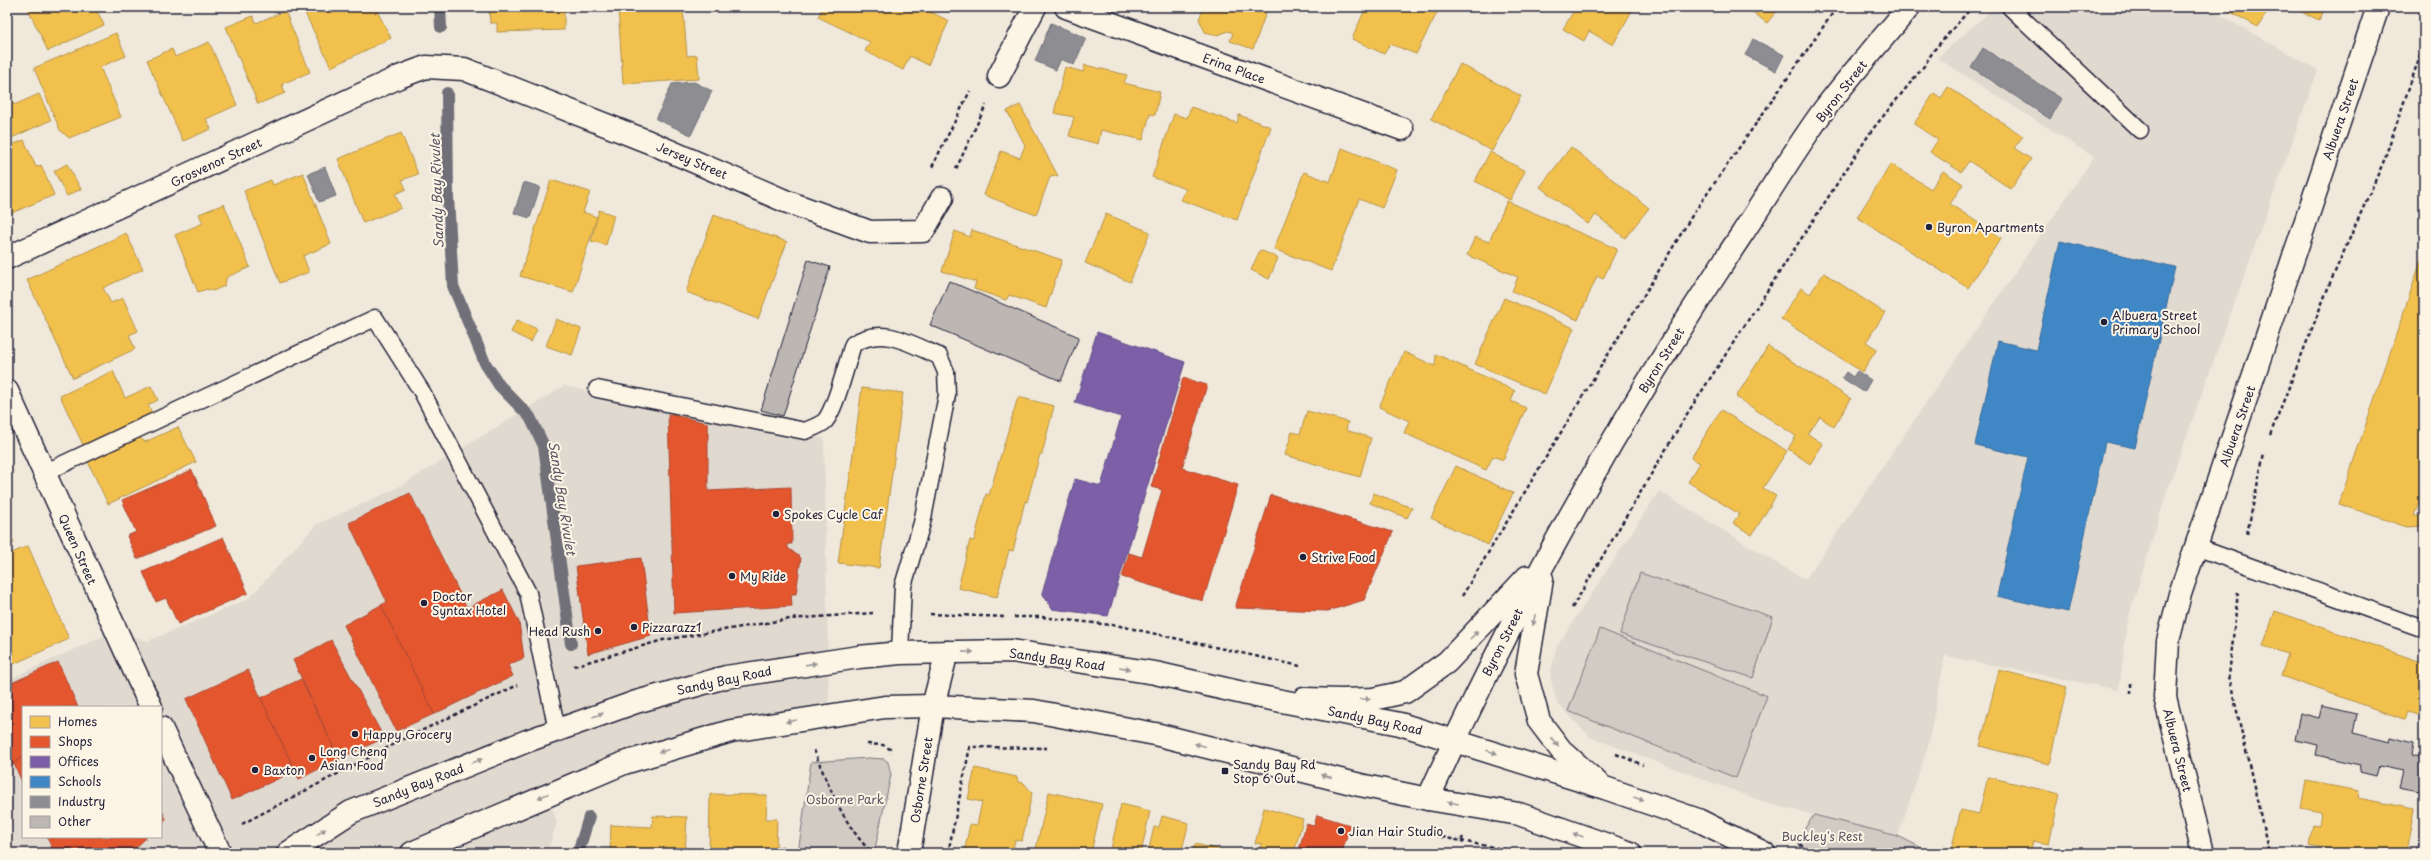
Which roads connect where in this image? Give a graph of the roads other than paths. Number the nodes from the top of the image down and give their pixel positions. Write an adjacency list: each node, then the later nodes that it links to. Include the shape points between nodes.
1 (1035, 7): 7 (street)
2 (1066, 7): 8 (street, Erina Place)
3 (1908, 7): 16 (street, Byron Street, via 1824,111 1718,270 1631,409)
4 (2010, 7): 9 (lane)
5 (2378, 7): 15 (street, Albuera Street)
6 (426, 67): 10 (street, Jersey Street, via 470,71 649,142 785,201 870,232 923,232); 11 (street, Grosvenor Street, via 399,77)
7 (999, 76)
8 (1402, 129)
9 (2140, 130)
10 (942, 198)
11 (7, 258)
12 (597, 389): 19 (lane, via 805,431 825,420 831,410 853,344 861,339 871,335 884,335 939,356 946,372 947,395 922,523 903,586)
13 (7, 391): 14 (street, Queen Street)
14 (44, 473): 21 (street, Queen Street); 24 (lane, via 375,318 422,392 528,593)
15 (2196, 547): 17 (lane); 34 (street, Albuera Street, via 2168,641 2165,697)
16 (1548, 554): 20 (street, one-way to 16, via 1342,700 1373,699 1405,692 1447,662); 25 (street, Byron Street, via 1484,676); 26 (street, one-way to 26, via 1526,674 1539,721 1560,750)
17 (2424, 629)
18 (947, 652): 19 (street, Sandy Bay Road); 20 (street, Sandy Bay Road, one-way to 20, via 1012,651 1155,673); 22 (street, Osborne Street)
19 (900, 653): 24 (street, Sandy Bay Road, one-way to 19, via 636,702 726,677)
20 (1256, 696): 25 (street, Sandy Bay Road, via 1400,724)
21 (151, 706)
22 (933, 706): 27 (street, one-way to 22, via 1360,785 1155,734 1041,712); 31 (street, one-way to 31, via 885,707 731,731 624,762); 32 (street, Osborne Street)
23 (162, 730): 29 (street)
24 (557, 730): 30 (street, Sandy Bay Road, one-way to 24, via 350,812)
25 (1455, 740): 26 (street, Sandy Bay Road, one-way to 26); 27 (street, Byron Street)
26 (1602, 787): 33 (street, Sandy Bay Road, one-way to 33, via 1698,820)
27 (1428, 799): 28 (street, one-way to 27, via 1519,814)
28 (1620, 851)
29 (220, 853)
30 (288, 853)
31 (412, 853)
32 (909, 853)
33 (1764, 853)
34 (2203, 853)

